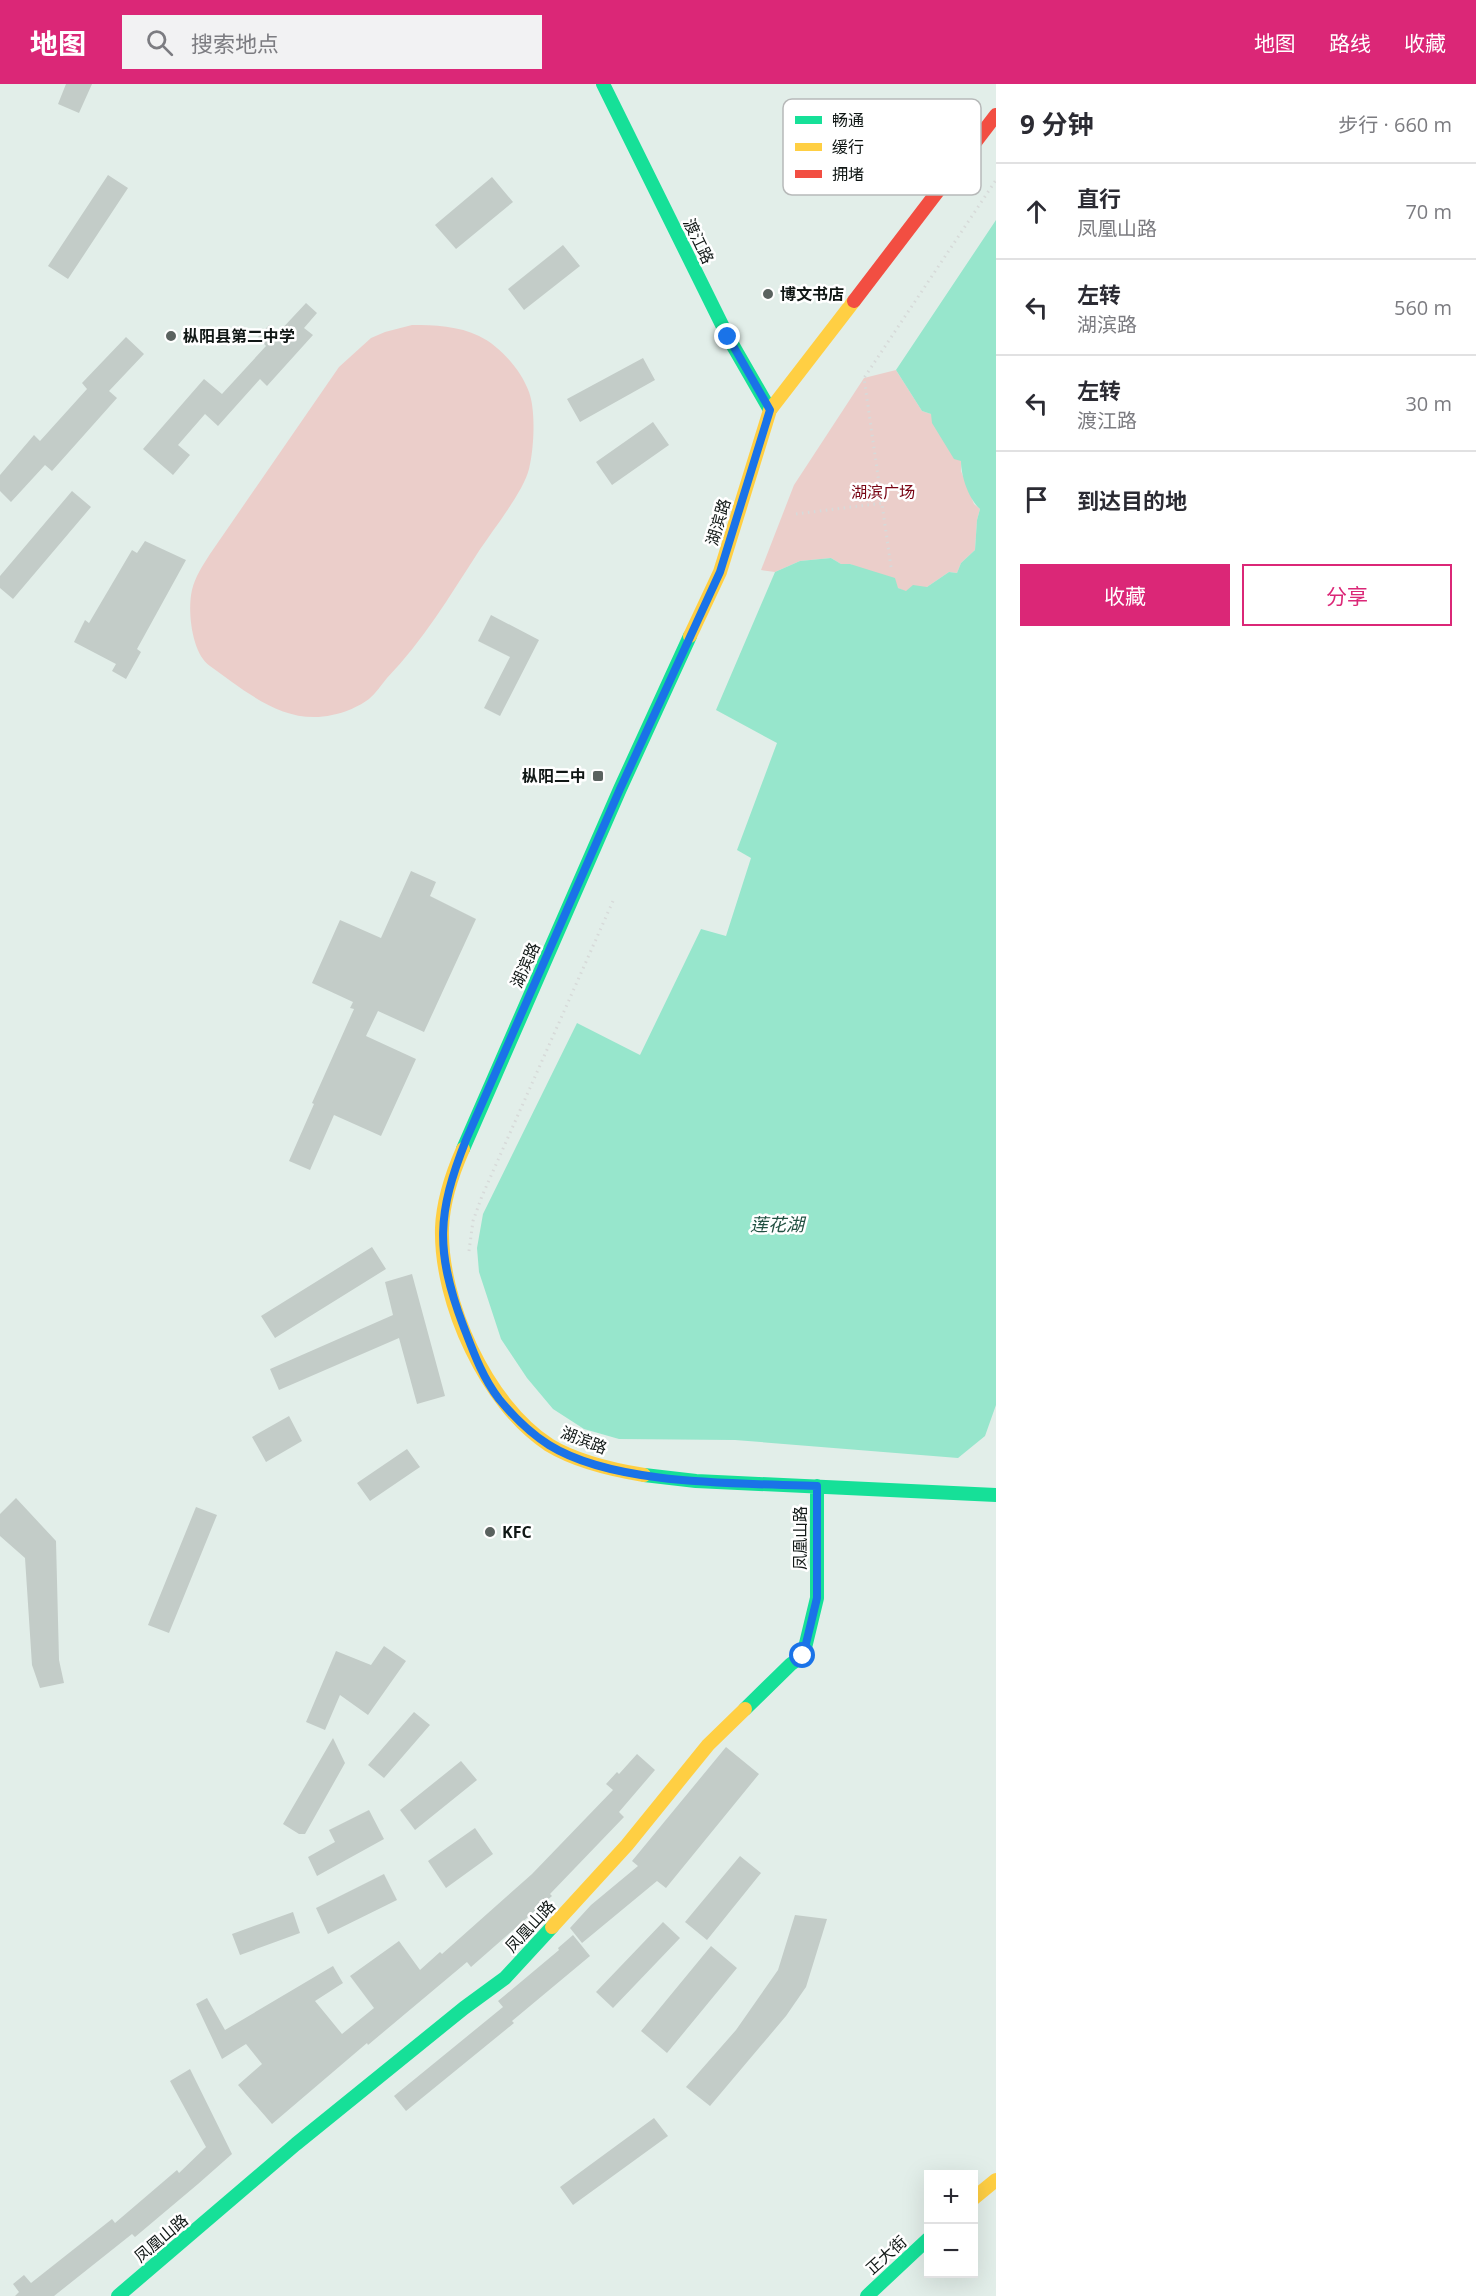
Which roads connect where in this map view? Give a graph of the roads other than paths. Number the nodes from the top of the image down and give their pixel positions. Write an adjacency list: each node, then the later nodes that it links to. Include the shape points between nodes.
1 (603, 84): 5 (main road, 渡江路, via 728,337)
2 (996, 116): 3 (main road, 湖滨路)
3 (981, 136)
4 (935, 195): 5 (main road, 湖滨路)
5 (770, 410): 6 (main road, 湖滨路, via 720,572 457,1162 444,1207 442,1237 453,1298 479,1367 498,1398 549,1445 578,1458 650,1476)
6 (817, 1486): 7 (main road, 湖滨路); 11 (main road, 凤凰山路, via 817,1598 803,1656 708,1745 627,1845 505,1978 296,2144)
7 (996, 1495)
8 (996, 2180): 9 (main road)
9 (978, 2195)
10 (924, 2243): 12 (main road, 正大街)
11 (118, 2296)
12 (867, 2296)

